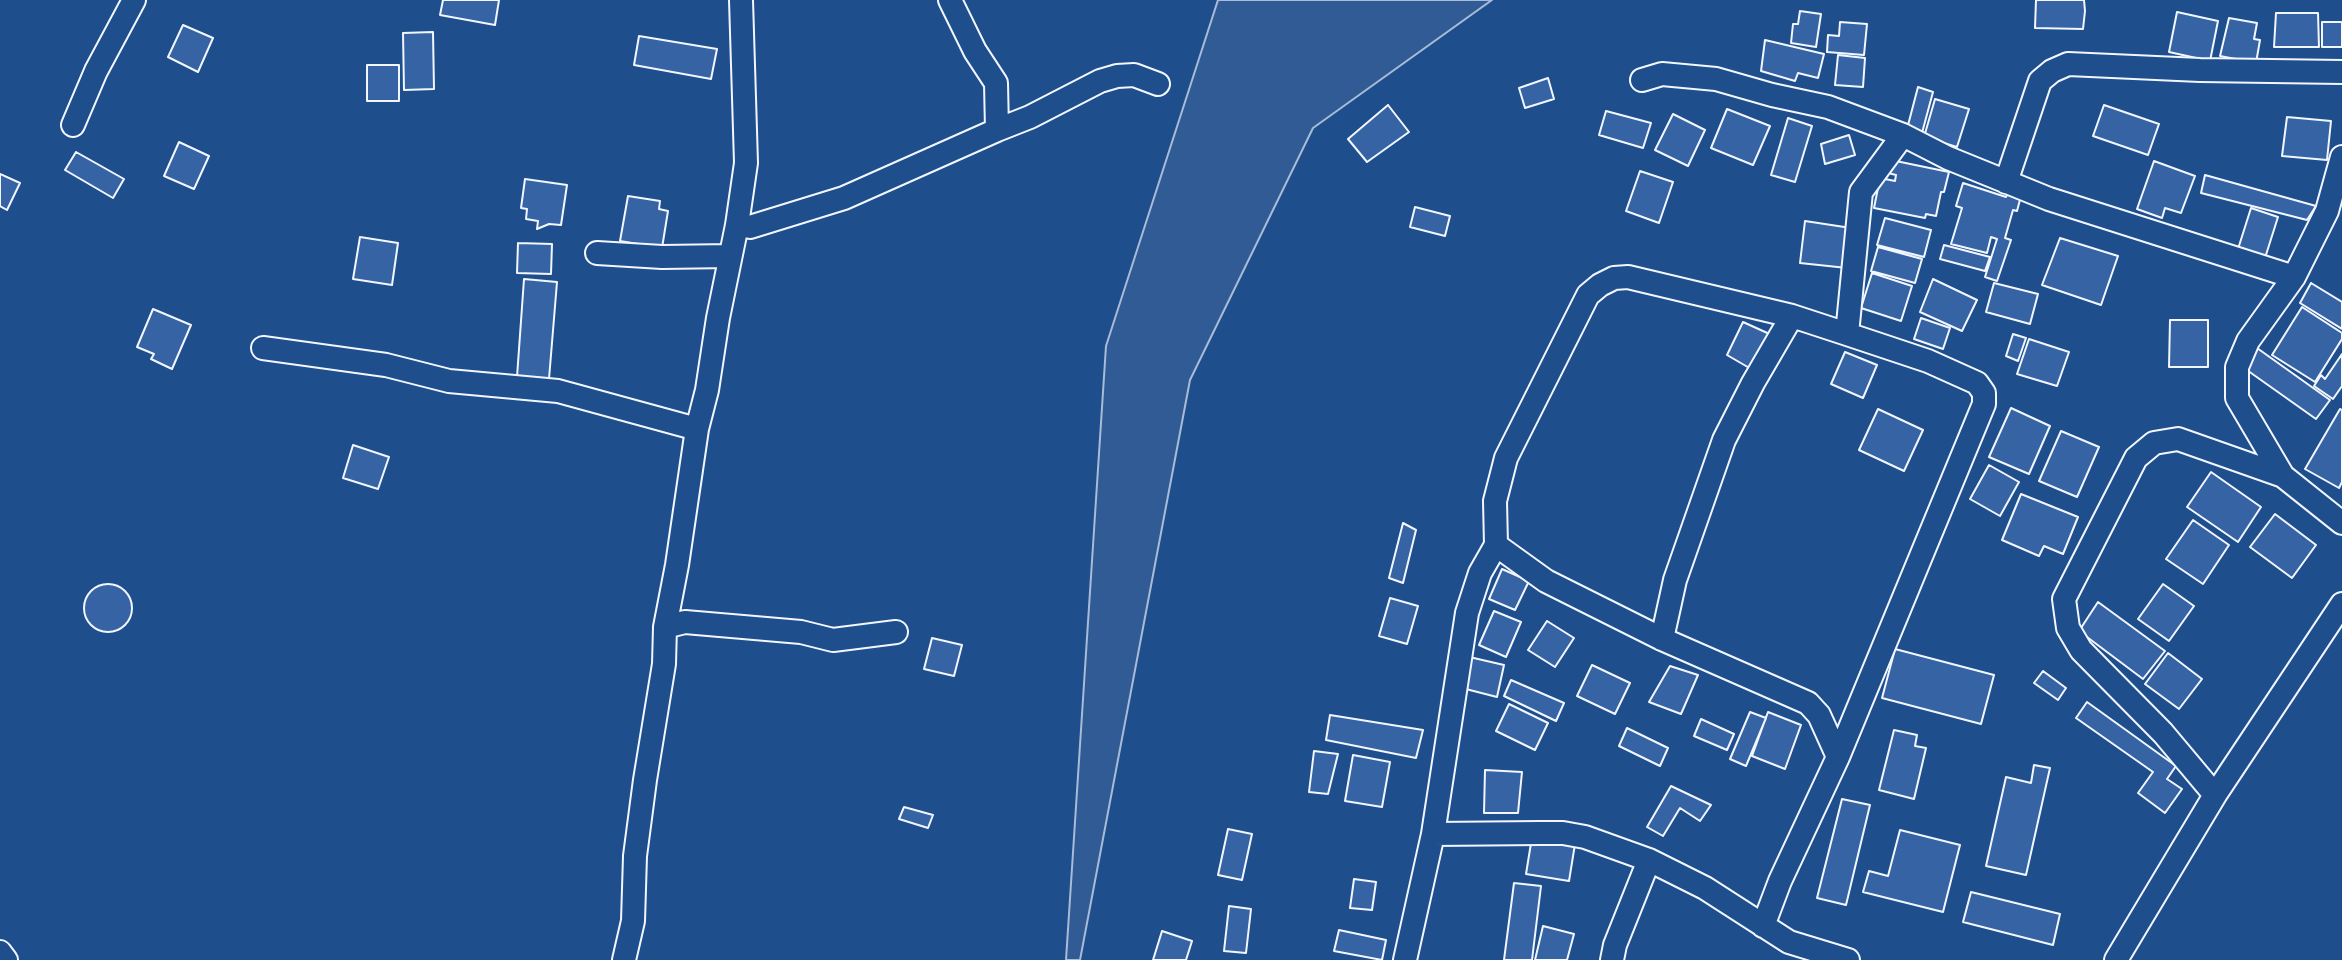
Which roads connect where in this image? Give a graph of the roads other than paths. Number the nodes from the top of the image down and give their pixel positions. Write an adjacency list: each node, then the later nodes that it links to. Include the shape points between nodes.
1 (134, 0): 7 (street)
2 (741, 0): 12 (street, via 746,163)
3 (950, 0): 8 (street, via 996,83)
4 (2342, 72): 11 (street, via 2068,64 2040,81)
5 (1642, 80): 9 (street, via 1662,74 1716,79 1828,107)
6 (1158, 84): 8 (street, via 1134,75 1117,76)
7 (73, 125)
8 (997, 130): 12 (street, via 844,198 750,227)
9 (1903, 135): 11 (street); 17 (street, via 1861,192)
10 (2342, 157): 15 (street, via 2327,211)
11 (2006, 182): 15 (street)
12 (737, 225): 14 (street)
13 (597, 253): 14 (street)
14 (730, 256): 19 (street)
15 (2294, 277): 20 (street, via 2248,341 2237,367 2237,398)
16 (1792, 316): 17 (street); 22 (street, via 1628,277 1600,285 1588,295 1506,458 1495,501); 26 (street, via 1724,440 1675,580)
17 (1847, 334): 27 (street, via 1977,383 1984,404)
18 (263, 348): 19 (street, via 386,365 449,381 558,391)
19 (697, 429): 24 (street)
20 (2283, 476): 21 (street); 28 (street, via 2178,439 2154,443 2136,458 2064,599 2068,628 2081,650)
21 (2342, 523)
22 (1496, 545): 26 (street, via 1546,581); 29 (street, via 1467,613)
23 (2342, 604): 28 (street)
24 (665, 627): 25 (street, via 700,623 833,640); 34 (street, via 635,856 633,921)
25 (896, 632)
26 (1662, 639): 27 (street, via 1808,703)
27 (1838, 757): 31 (street)
28 (2215, 795): 38 (street)
29 (1433, 834): 30 (street, via 1563,833); 35 (street)
30 (1649, 860): 31 (street); 36 (street)
31 (1763, 926): 37 (street, via 1789,942)
32 (0, 952): 33 (street)
33 (6, 960)
34 (624, 960)
35 (1405, 960)
36 (1612, 960)
37 (1848, 960)
38 (2116, 960)

